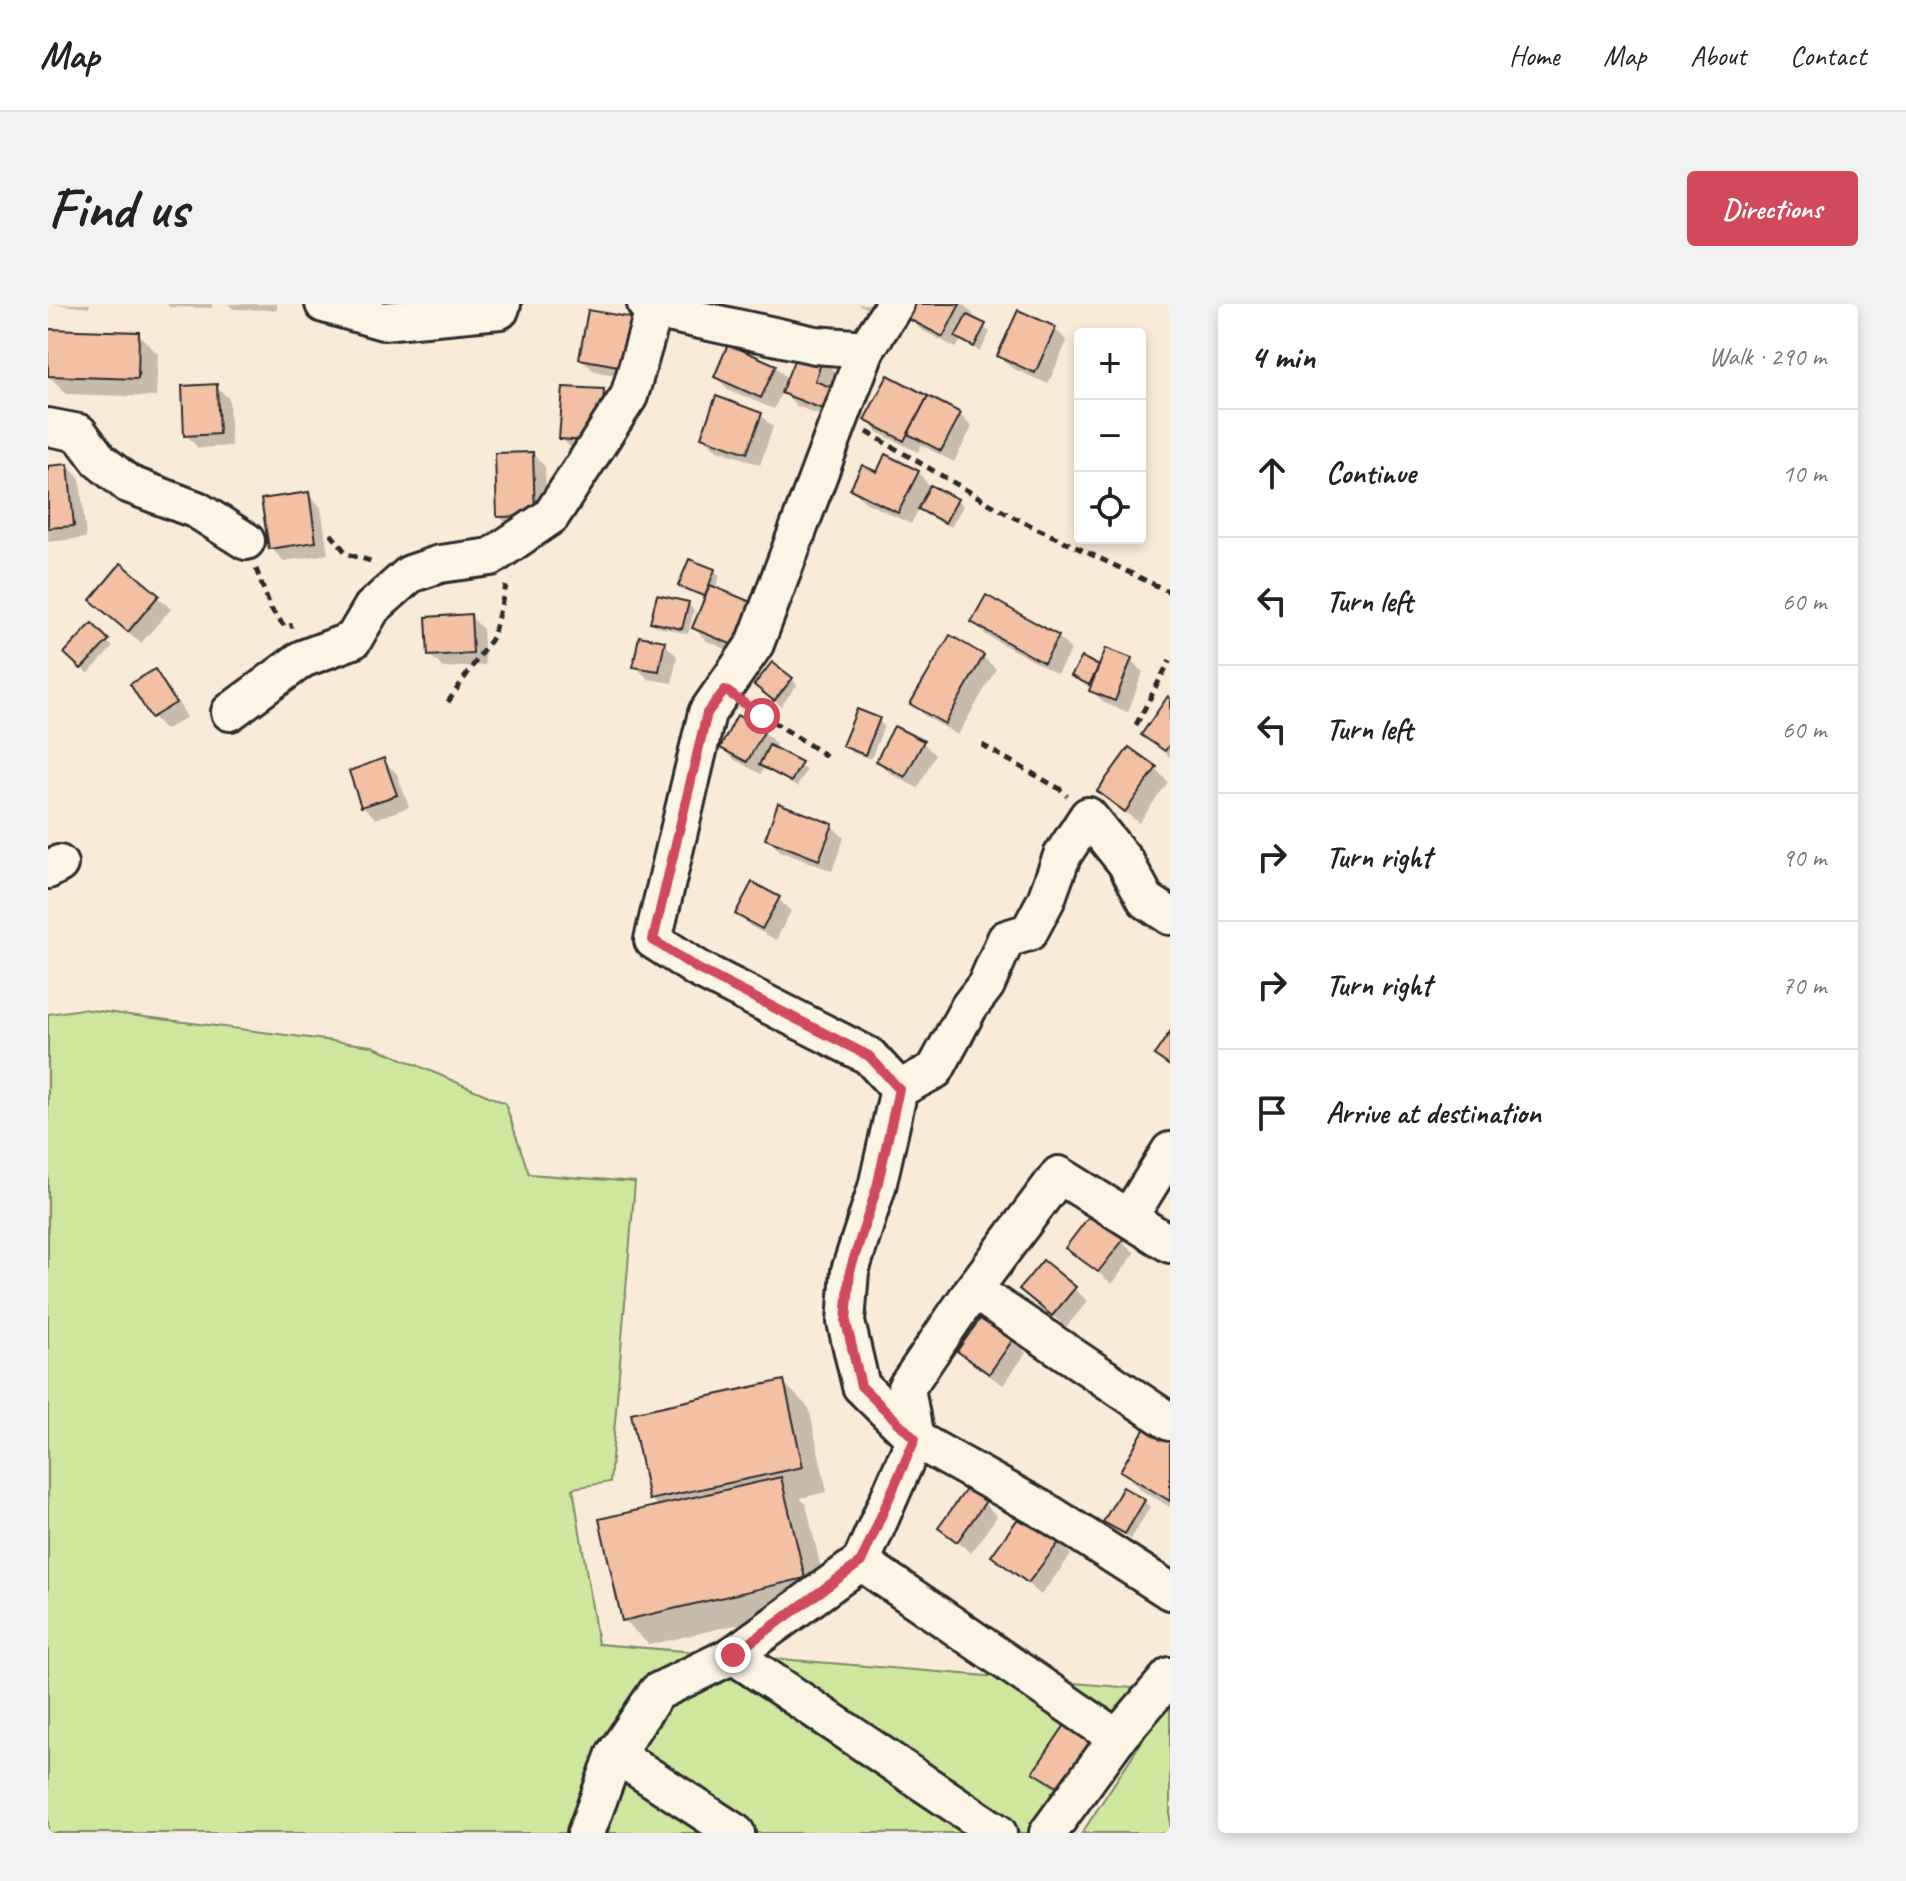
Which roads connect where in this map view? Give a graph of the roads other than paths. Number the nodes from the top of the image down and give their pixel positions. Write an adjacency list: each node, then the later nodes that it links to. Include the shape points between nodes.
1 (324, 304): 2 (street, via 383,321 500,310)
2 (502, 304)
3 (895, 304): 5 (street)
4 (650, 307): 5 (street, via 815,345); 8 (street, via 629,396 551,516 491,557 410,574 372,608 353,640 302,659)
5 (866, 349): 10 (street, via 755,644 707,713 653,940 698,969 869,1056)
6 (48, 427): 7 (street, via 79,433 100,461 128,484 197,510)
7 (246, 541)
8 (230, 712)
9 (1170, 916): 10 (street, via 1146,900 1126,863 1088,816 1062,856 1029,932 1006,939 986,985 935,1070)
10 (899, 1089): 16 (street, via 877,1187 850,1271 846,1322 861,1386)
11 (1170, 1151): 12 (street)
12 (1129, 1217): 13 (street); 14 (street, via 1059,1175)
13 (1170, 1244)
14 (973, 1290): 15 (street); 16 (street, via 906,1388)
15 (1170, 1422)
16 (915, 1439): 17 (street); 18 (street, via 1050,1514)
17 (861, 1562): 19 (street); 21 (street)
18 (1170, 1591)
19 (733, 1655): 22 (street, via 657,1692); 25 (street)
20 (1170, 1676): 21 (street)
21 (1117, 1738): 26 (street)
22 (615, 1754): 23 (street); 24 (street)
23 (586, 1833)
24 (736, 1833)
25 (998, 1833)
26 (1048, 1833)

